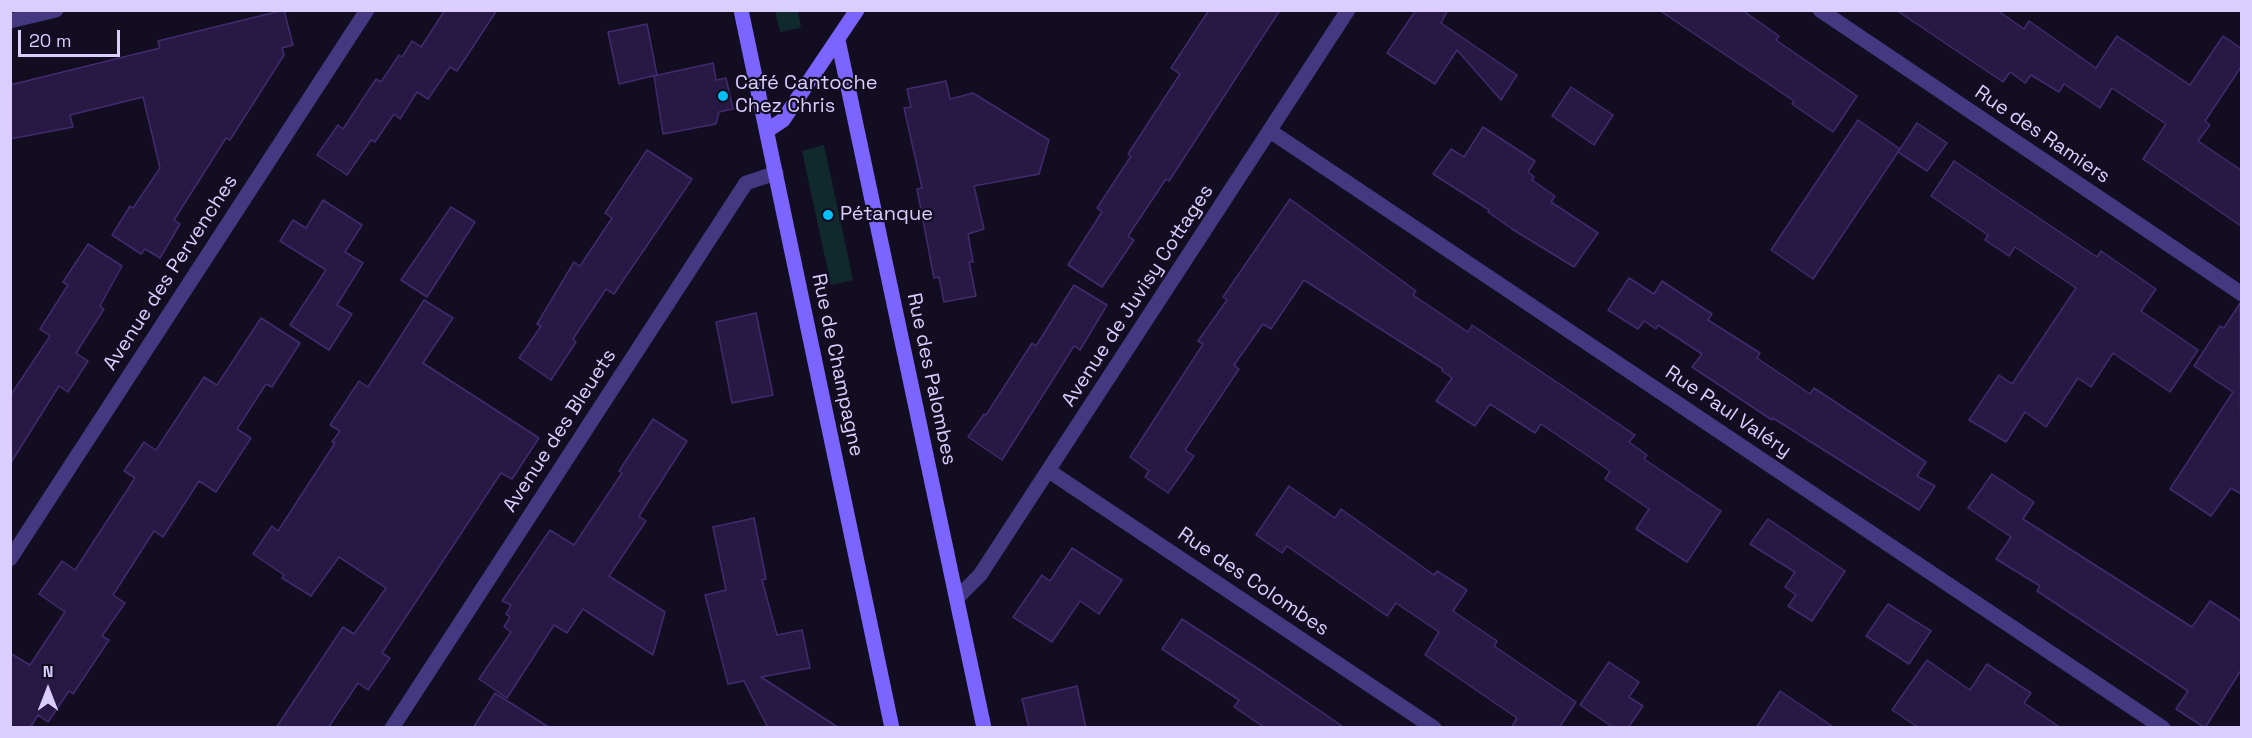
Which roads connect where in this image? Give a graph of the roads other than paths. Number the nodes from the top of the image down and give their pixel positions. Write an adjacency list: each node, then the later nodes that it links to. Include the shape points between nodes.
1 (56, 10): 7 (street)
2 (367, 10): 14 (street, Avenue des Pervenches)
3 (741, 10): 9 (street, Rue de Champagne)
4 (857, 10): 8 (street)
5 (1348, 10): 10 (street, Avenue de Juvisy Cottages)
6 (1820, 10): 12 (street, Rue des Ramiers)
7 (10, 21)
8 (838, 40): 9 (street, via 783,120); 15 (street, Rue des Palombes)
9 (768, 130): 11 (street, Rue de Champagne)
10 (1270, 131): 13 (street, Avenue de Juvisy Cottages); 20 (street, Rue Paul Valéry)
11 (776, 173): 16 (street, Avenue des Bleuets, via 746,183); 17 (street, Rue de Champagne)
12 (2241, 294)
13 (1049, 471): 15 (street, Avenue de Juvisy Cottages, via 980,575); 19 (street, Rue des Colombes)
14 (10, 559)
15 (957, 598): 18 (street, Rue des Palombes)
16 (392, 728)
17 (892, 728)
18 (984, 728)
19 (1434, 728)
20 (2163, 728)

